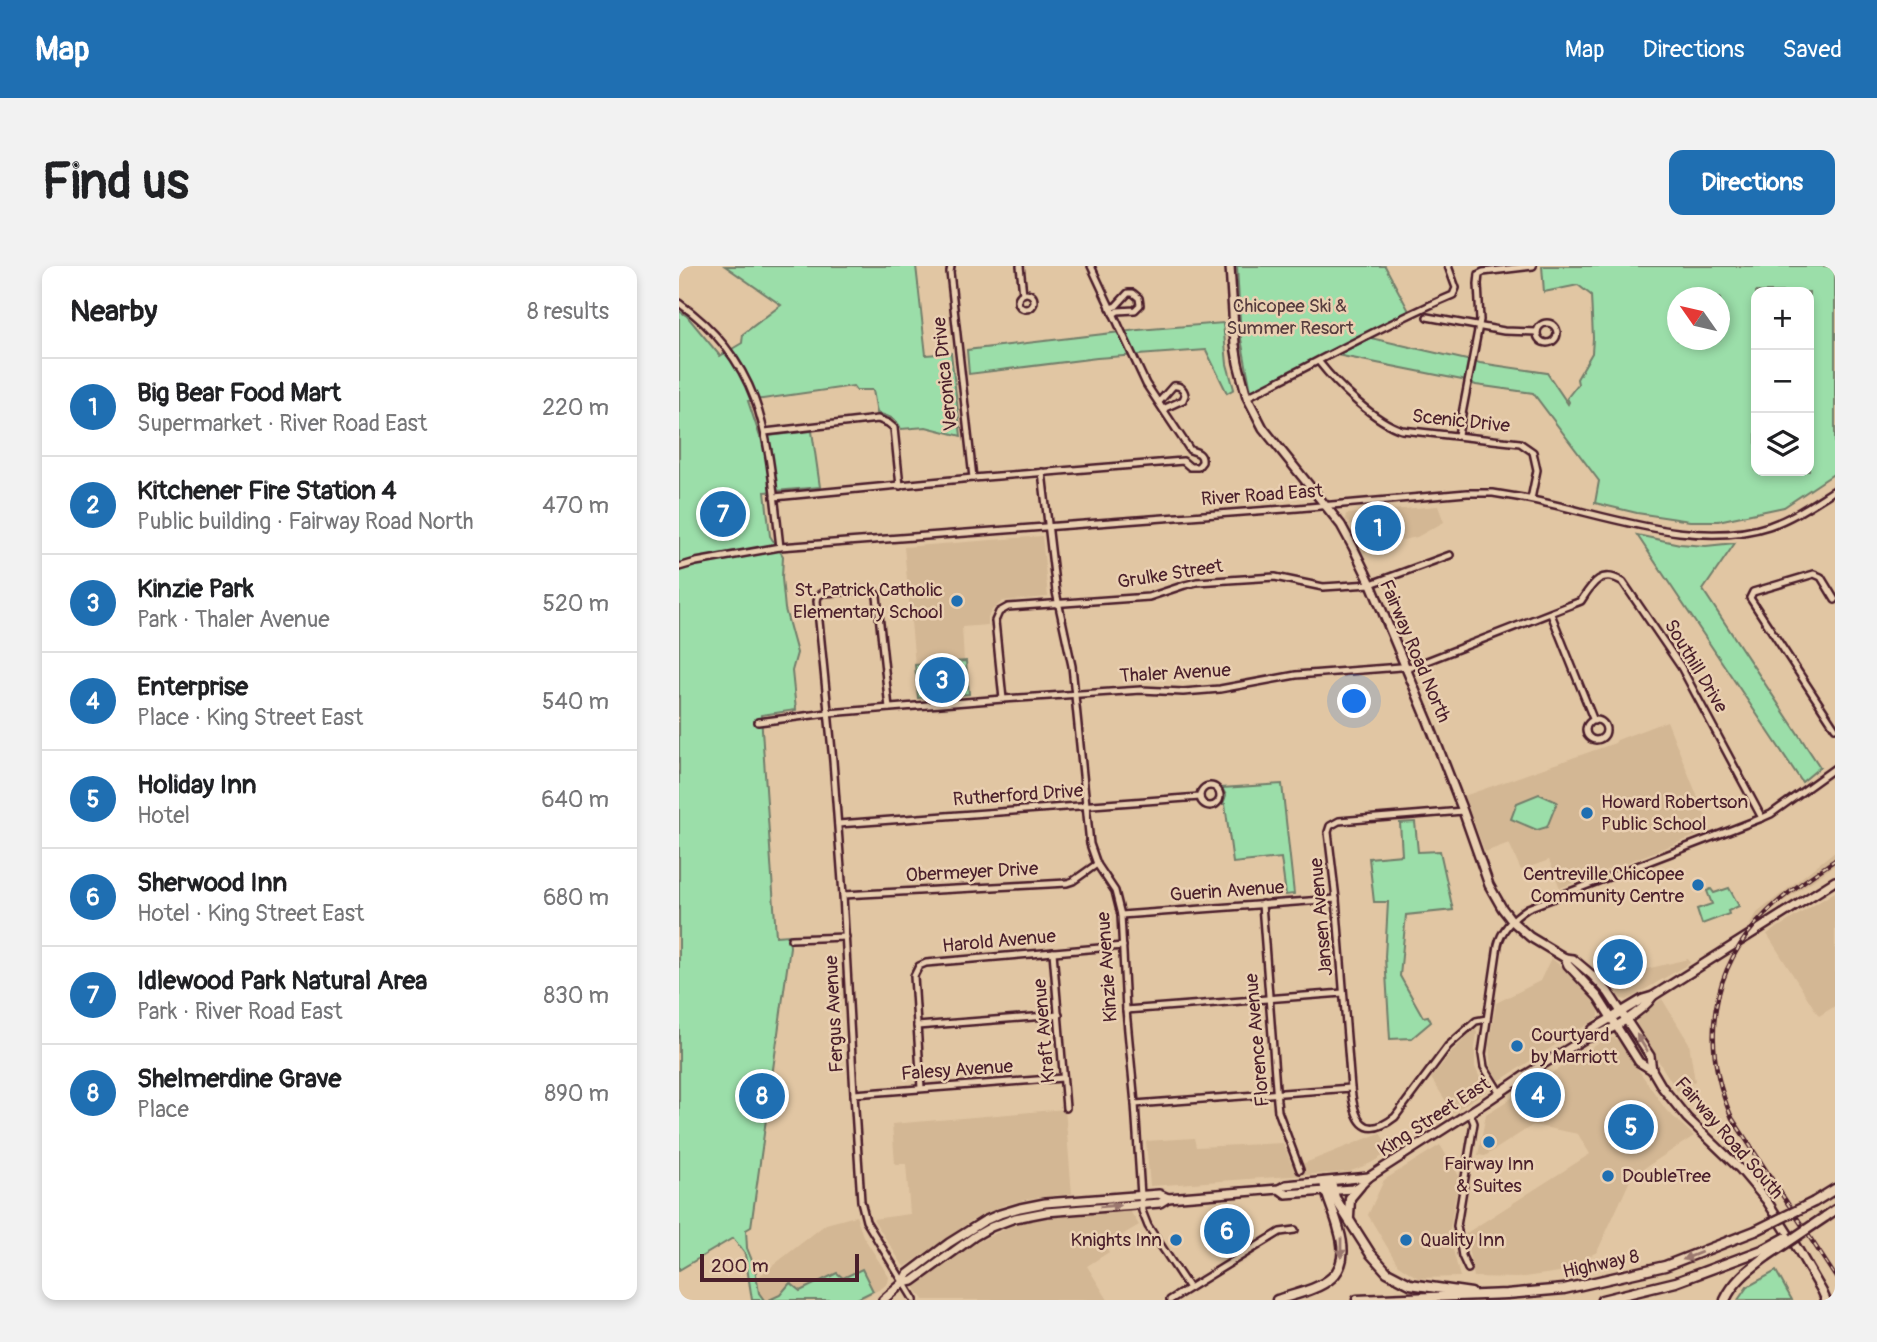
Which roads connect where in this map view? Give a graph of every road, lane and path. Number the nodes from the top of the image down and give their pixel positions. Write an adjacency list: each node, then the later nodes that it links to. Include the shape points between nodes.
1 (951, 266): 22 (street, Veronica Drive)
2 (1020, 266): 7 (street)
3 (1091, 266): 9 (street)
4 (1230, 266): 14 (main road, Fairway Road North, via 1235,345)
5 (1448, 266): 13 (street, via 1456,288 1453,295)
6 (1533, 266): 11 (street, via 1479,274)
7 (1023, 293)
8 (679, 303): 17 (street, via 723,343 743,372)
9 (1111, 311): 9 (street, via 1135,310 1139,298 1128,293); 15 (street)
10 (1427, 317): 11 (street)
11 (1479, 326): 12 (street); 18 (street)
12 (1537, 332)
13 (1319, 362): 14 (street); 18 (street, Scenic Drive, via 1390,427)
14 (1247, 397): 27 (main road, Fairway Road North, via 1263,428)
15 (1159, 402): 16 (street); 16 (street, via 1173,386 1184,391 1182,401)
16 (1163, 409): 19 (street)
17 (765, 432): 23 (street, via 873,419 888,423 895,432); 25 (street)
18 (1458, 435): 26 (street, Scenic Drive, via 1520,443 1533,452 1537,470)
19 (1190, 450): 20 (street); 20 (street, via 1200,454 1201,463 1194,468)
20 (1183, 461): 21 (street)
21 (1042, 472): 22 (street); 28 (street, Kinzie Avenue)
22 (973, 478): 23 (street)
23 (900, 486): 25 (street)
24 (1835, 490): 26 (street, River Road East, via 1770,526 1710,536)
25 (774, 497): 29 (street)
26 (1531, 499): 27 (street, River Road East, via 1467,493)
27 (1325, 506): 28 (street, River Road East); 32 (main road, Fairway Road North, via 1342,525)
28 (1048, 526): 29 (street, River Road East); 35 (street, Kinzie Avenue)
29 (779, 547): 31 (street, River Road East)
30 (1450, 555): 32 (street, Grulke Street)
31 (679, 567)
32 (1371, 584): 35 (street, Grulke Street, via 1323,587 1275,577 1197,582 1149,597); 37 (main road, Fairway Road North)
33 (1835, 600): 44 (street, via 1821,577 1814,575 1753,592 1751,598)
34 (1581, 601): 36 (street, Thaler Avenue); 49 (street, Southill Drive, via 1602,578 1623,582 1681,667)
35 (1058, 604): 38 (street, Kinzie Avenue); 39 (street, Grulke Street, via 1008,607 996,616)
36 (1551, 614): 37 (street, Thaler Avenue); 42 (street)
37 (1405, 667): 38 (street, Thaler Avenue, via 1296,675 1220,689); 48 (main road, Fairway Road North)
38 (1075, 695): 39 (street, Thaler Avenue); 47 (street, Kinzie Avenue)
39 (1003, 699): 40 (street, Thaler Avenue)
40 (889, 708): 41 (street, Thaler Avenue); 41 (street, Fergus Avenue, via 877,596 869,590 823,593 817,601)
41 (828, 713): 43 (street, Thaler Avenue); 50 (street, Fergus Avenue)
42 (1594, 721)
43 (758, 722)
44 (1835, 728)
45 (1835, 768): 49 (street)
46 (1200, 797): 47 (street, Rutherford Drive)
47 (1087, 806): 50 (street, Rutherford Drive); 51 (street, Kinzie Avenue, via 1090,844)
48 (1463, 811): 54 (street, Jansen Avenue, via 1334,823 1328,832); 57 (main road, Fairway Road North, via 1489,885)
49 (1762, 818): 57 (street, via 1528,908)
50 (838, 824): 53 (street, Fergus Avenue)
51 (1097, 864): 53 (street, Obermeyer Drive, via 1067,883); 56 (street, Kinzie Avenue, via 1115,891)
52 (1835, 881): 67 (main road, King Street East, via 1653,996 1648,1004)
53 (843, 895): 58 (street, Fergus Avenue)
54 (1336, 899): 55 (street, Guerin Avenue); 63 (street, Jansen Avenue)
55 (1262, 904): 56 (street, Guerin Avenue); 64 (street, Florence Avenue)
56 (1121, 915): 60 (street, Kinzie Avenue)
57 (1512, 921): 62 (main road, Fairway Road North); 68 (street, via 1500,937)
58 (846, 937): 59 (street); 77 (street, Fergus Avenue)
59 (791, 939)
60 (1123, 946): 61 (street, Harold Avenue); 65 (street, Kinzie Avenue)
61 (1053, 952): 66 (street, Kraft Avenue); 70 (street, Harold Avenue, via 919,966 914,976)
62 (1565, 958): 67 (main road, Fairway Road North, via 1592,975); 69 (main road, Fairway Road North)
63 (1343, 993): 64 (street); 74 (street, Jansen Avenue)
64 (1269, 999): 65 (street); 75 (street, Florence Avenue)
65 (1126, 1010): 78 (street, Kinzie Avenue)
66 (1059, 1015): 70 (street); 72 (street, Kraft Avenue)
67 (1624, 1015): 69 (main road, King Street East); 71 (main road, Fairway Road South, one-way to 67, via 1650,1056)
68 (1487, 1019): 74 (street, Jansen Avenue, via 1476,1021 1448,1046 1387,1123 1374,1128 1360,1121); 76 (street, via 1482,1061)
69 (1614, 1021): 71 (main road, Fairway Road South, via 1639,1062); 76 (main road, King Street East, via 1598,1036 1586,1038)
70 (917, 1026): 73 (street, Harold Avenue)
71 (1652, 1070): 104 (main road, Fairway Road South, via 1686,1118 1767,1201)
72 (1063, 1079): 73 (street, Falesy Avenue); 79 (street, Kraft Avenue)
73 (921, 1088): 77 (street, Falesy Avenue)
74 (1350, 1088): 75 (street)
75 (1277, 1093): 78 (street); 81 (street, Florence Avenue, via 1278,1111)
76 (1500, 1093): 80 (main road, King Street East)
77 (854, 1094): 94 (street, Fergus Avenue, via 866,1222)
78 (1135, 1104): 86 (street, Kinzie Avenue)
79 (1066, 1108)
80 (1470, 1113): 82 (main road, King Street East); 93 (street, via 1474,1122 1457,1226)
81 (1300, 1170)
82 (1369, 1177): 83 (main road, King Street East); 84 (main road, King Street East)
83 (1360, 1186): 84 (main road); 90 (highway, via 1350,1198)
84 (1328, 1187): 87 (main road, via 1286,1185); 90 (highway); 100 (highway, one-way to 100, via 1342,1244 1340,1263 1318,1288)
85 (1835, 1189): 96 (highway, Highway 8, one-way to 96, bridge, via 1755,1231 1665,1266 1564,1289)
86 (1140, 1195): 87 (main road); 88 (street, Kinzie Avenue); 94 (main road, via 1045,1203 1000,1214 949,1243 908,1273)
87 (1168, 1198): 88 (main road)
88 (1141, 1204): 94 (main road, one-way to 88, via 913,1281 975,1236 1015,1218); 95 (street, Kinzie Avenue, via 1148,1226)
89 (1835, 1210): 92 (highway, Highway 8, bridge)
90 (1349, 1220): 96 (highway, via 1376,1261 1392,1276 1410,1284)
91 (1295, 1230): 95 (street, via 1280,1232)
92 (1766, 1253): 102 (highway, Highway 8); 103 (highway, via 1731,1287)
93 (1468, 1269)
94 (903, 1283): 97 (main road); 98 (street, Fergus Avenue)
95 (1189, 1288): 99 (street)
96 (1481, 1295): 101 (highway, Highway 8)
97 (883, 1300)
98 (914, 1300)
99 (1170, 1300)
100 (1277, 1300)
101 (1357, 1300)
102 (1602, 1300)
103 (1725, 1300)
104 (1826, 1300)

